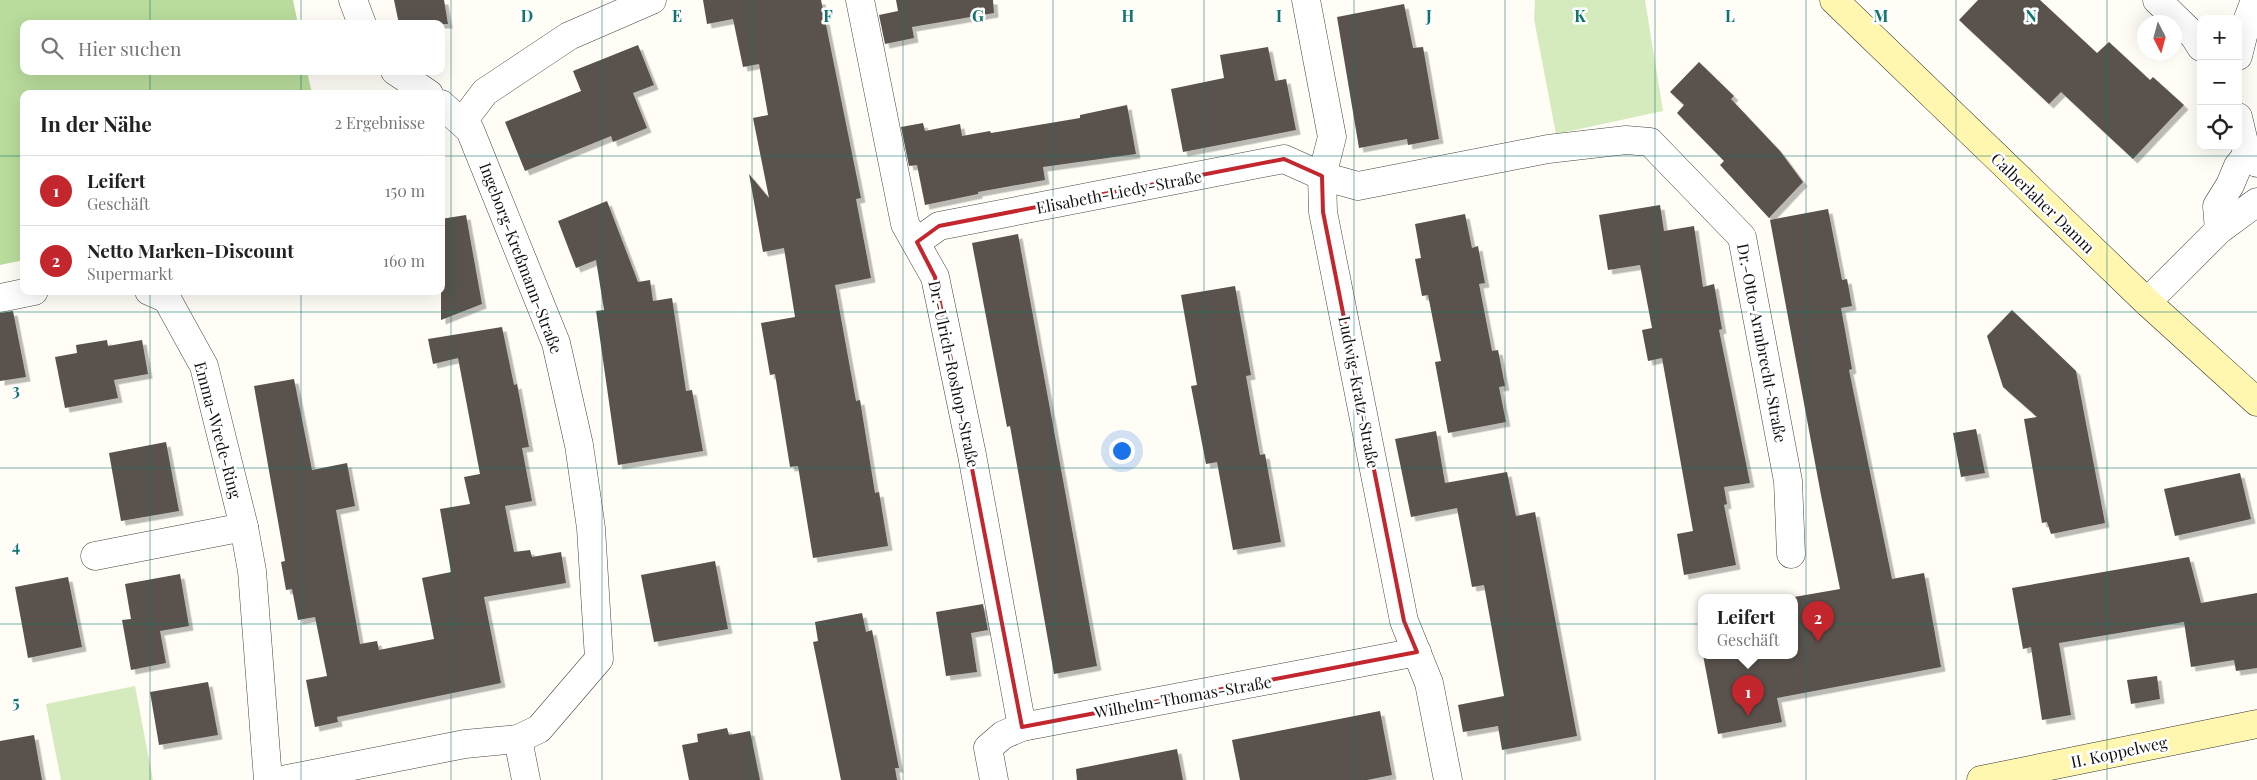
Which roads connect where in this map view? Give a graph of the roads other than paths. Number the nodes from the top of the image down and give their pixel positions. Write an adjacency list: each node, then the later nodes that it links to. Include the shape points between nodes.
1 (353, 0): 8 (street)
2 (652, 0): 14 (street, via 568,36 485,92)
3 (860, 0): 20 (street, Dr.-Ulrich-Roshop-Straße, via 905,224)
4 (1306, 0): 17 (street, Ludwig-Kratz-Straße, via 1332,138)
5 (1834, 0): 24 (street, Calberlaher Damm)
6 (2157, 0): 10 (street)
7 (2246, 17): 9 (street)
8 (360, 20)
9 (2242, 36)
10 (2197, 38)
11 (401, 75): 12 (street)
12 (423, 90)
13 (445, 107): 14 (street, Ingeborg-Kreßmann-Straße)
14 (463, 121): 32 (street, Ingeborg-Kreßmann-Straße, via 474,138 556,343 579,445 591,528 599,659 540,729)
15 (2242, 129): 16 (street)
16 (2252, 159): 19 (street, via 2238,166 2217,206)
17 (1322, 176): 20 (street, Elisabeth-Liedy-Straße, via 1284,159 939,226); 27 (street, Dr.-Otto-Armbrecht-Straße, via 1358,186 1548,149 1626,140 1650,142 1742,237 1788,481); 29 (street, Ludwig-Kratz-Straße, via 1323,212 1404,621)
18 (2257, 202): 19 (street)
19 (2219, 230): 24 (street)
20 (917, 242): 31 (street, Dr.-Ulrich-Roshop-Straße, via 935,277 972,455)
21 (20, 294): 23 (street)
22 (158, 295): 26 (street, Emma-Wrede-Ring, via 167,299 204,366)
23 (0, 298)
24 (2147, 302): 25 (street, Calberlaher Damm)
25 (2257, 402)
26 (244, 527): 28 (street); 33 (street, Emma-Wrede-Ring, via 252,571)
27 (1791, 554)
28 (95, 556)
29 (1417, 652): 31 (street, Wilhelm-Thomas-Straße); 37 (street, Ludwig-Kratz-Straße, via 1429,682)
30 (2257, 724): 38 (street, II. Koppelweg)
31 (1022, 727): 36 (street, Wilhelm-Thomas-Straße, via 1003,735 988,748)
32 (518, 739): 34 (street, via 465,744); 35 (street)
33 (268, 780)
34 (282, 780)
35 (526, 780)
36 (994, 780)
37 (1448, 780)
38 (1981, 780)

